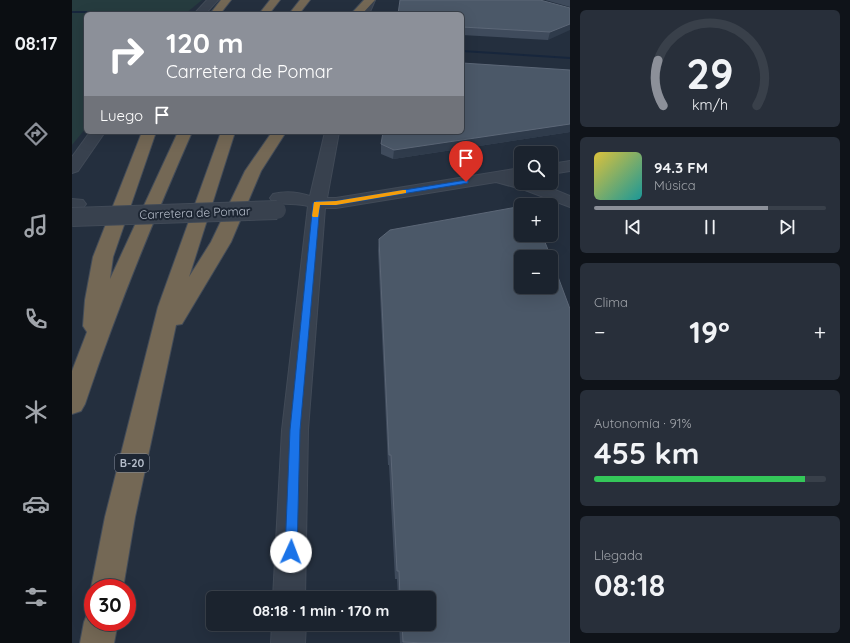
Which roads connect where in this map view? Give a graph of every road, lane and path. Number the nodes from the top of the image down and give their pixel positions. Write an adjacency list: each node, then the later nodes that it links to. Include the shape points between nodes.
1 (213, 0): 6 (street)
2 (226, 0): 7 (highway)
3 (275, 0): 8 (highway)
4 (305, 0): 9 (highway)
5 (370, 0): 10 (highway); 11 (street)
6 (200, 12)
7 (217, 12)
8 (266, 12)
9 (296, 12)
10 (358, 12)
11 (365, 12)
12 (97, 134): 19 (street)
13 (148, 134): 27 (highway, via 103,257 96,300)
14 (184, 134): 27 (highway)
15 (227, 134): 26 (highway, B-20, via 171,299)
16 (278, 134): 26 (highway, via 253,171 221,242)
17 (332, 134): 24 (street)
18 (561, 167): 22 (street)
19 (72, 168)
20 (514, 174): 21 (street, Carretera de Pomar)
21 (495, 177): 23 (street, via 531,186); 24 (street, Carretera de Pomar, via 336,203)
22 (570, 183)
23 (570, 202)
24 (316, 203): 25 (street, Carretera de Pomar, bridge, via 297,210 278,204); 30 (street, via 295,430)
25 (74, 208)
26 (160, 339): 29 (highway, B-20)
27 (93, 345): 28 (highway)
28 (72, 404)
29 (109, 579)
30 (289, 591)
31 (99, 631): 33 (highway)
32 (289, 631): 34 (street)
33 (97, 643)
34 (288, 643)

